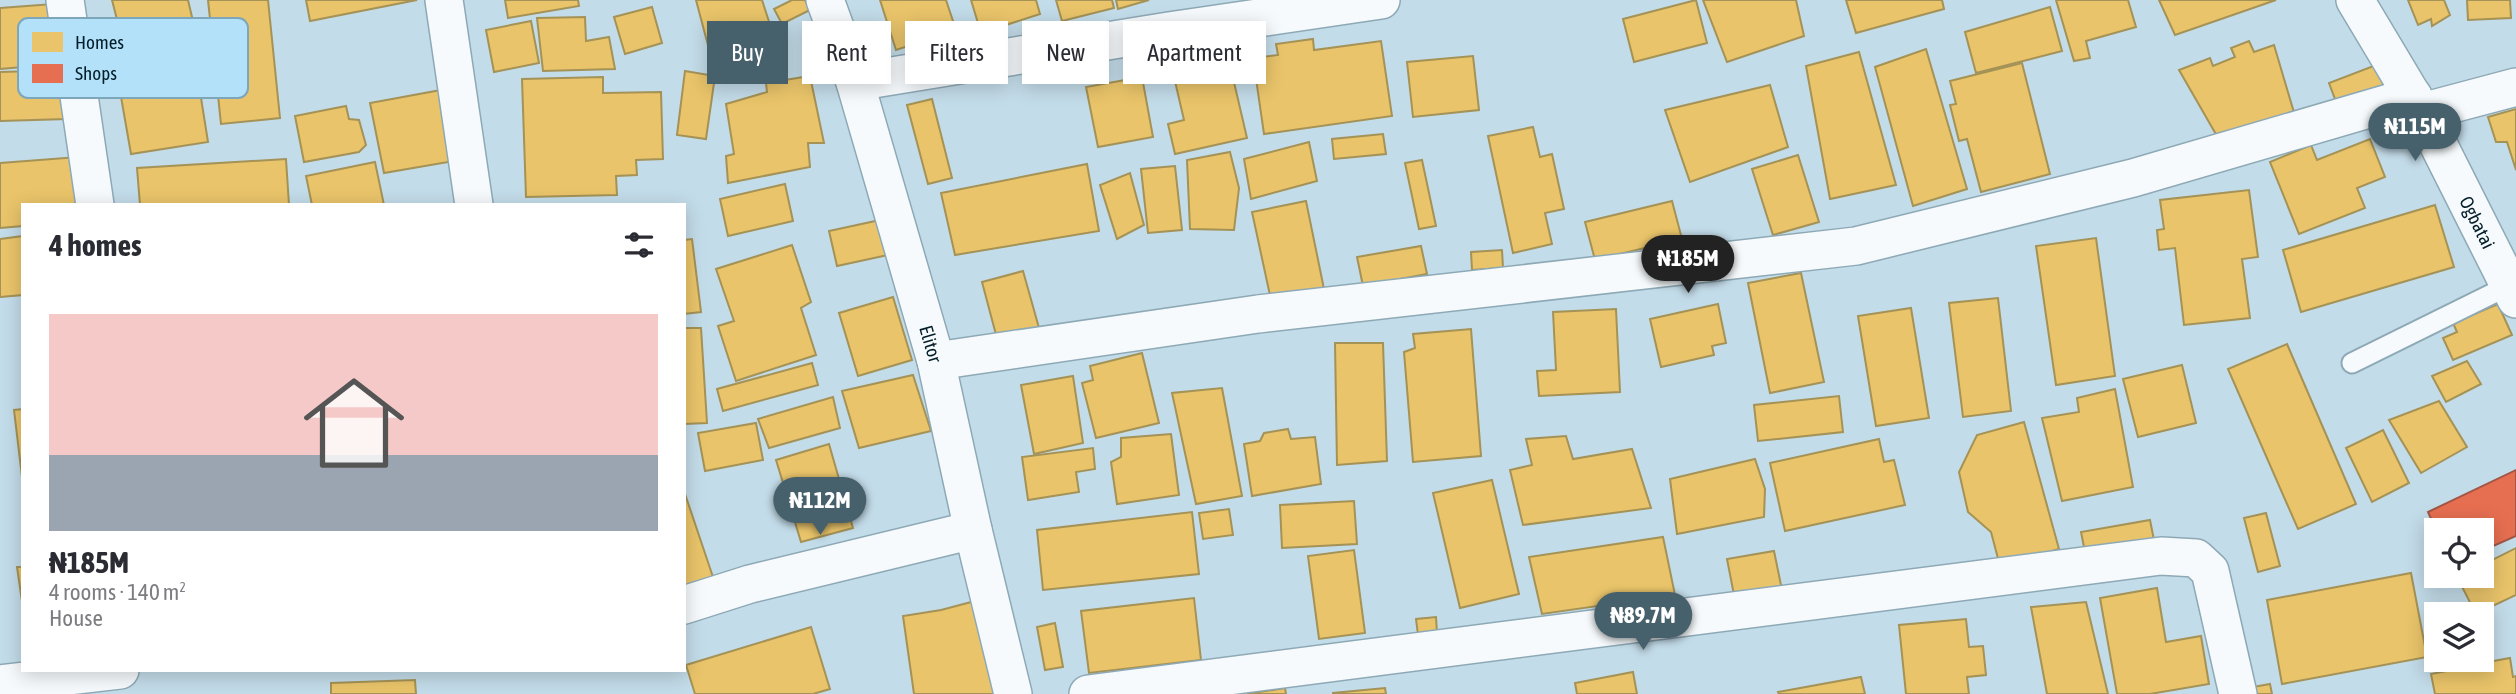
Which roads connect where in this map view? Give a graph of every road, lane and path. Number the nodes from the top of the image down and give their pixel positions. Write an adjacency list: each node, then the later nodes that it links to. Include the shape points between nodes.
1 (65, 0): 6 (street)
2 (444, 0): 14 (street)
3 (825, 0): 7 (street, Elitor)
4 (1381, 0): 8 (street)
5 (2355, 0): 12 (street, Ogbatai)
6 (68, 18)
7 (833, 21)
8 (891, 76)
9 (856, 84): 16 (street, Elitor)
10 (2516, 87): 12 (street)
11 (79, 98): 13 (street)
12 (2418, 104): 15 (street, Ogbatai); 16 (street, via 1856,246 1258,314)
13 (95, 203)
14 (474, 203)
15 (2512, 293): 17 (lane)
16 (936, 361): 18 (street, Elitor)
17 (2352, 363)
18 (973, 530): 19 (street, via 750,584); 22 (street, Elitor)
19 (686, 604)
20 (103, 672): 21 (street)
21 (0, 684)
22 (1013, 694)
23 (1088, 694): 24 (street, via 2161,556 2196,558 2210,571)
24 (2238, 694)

